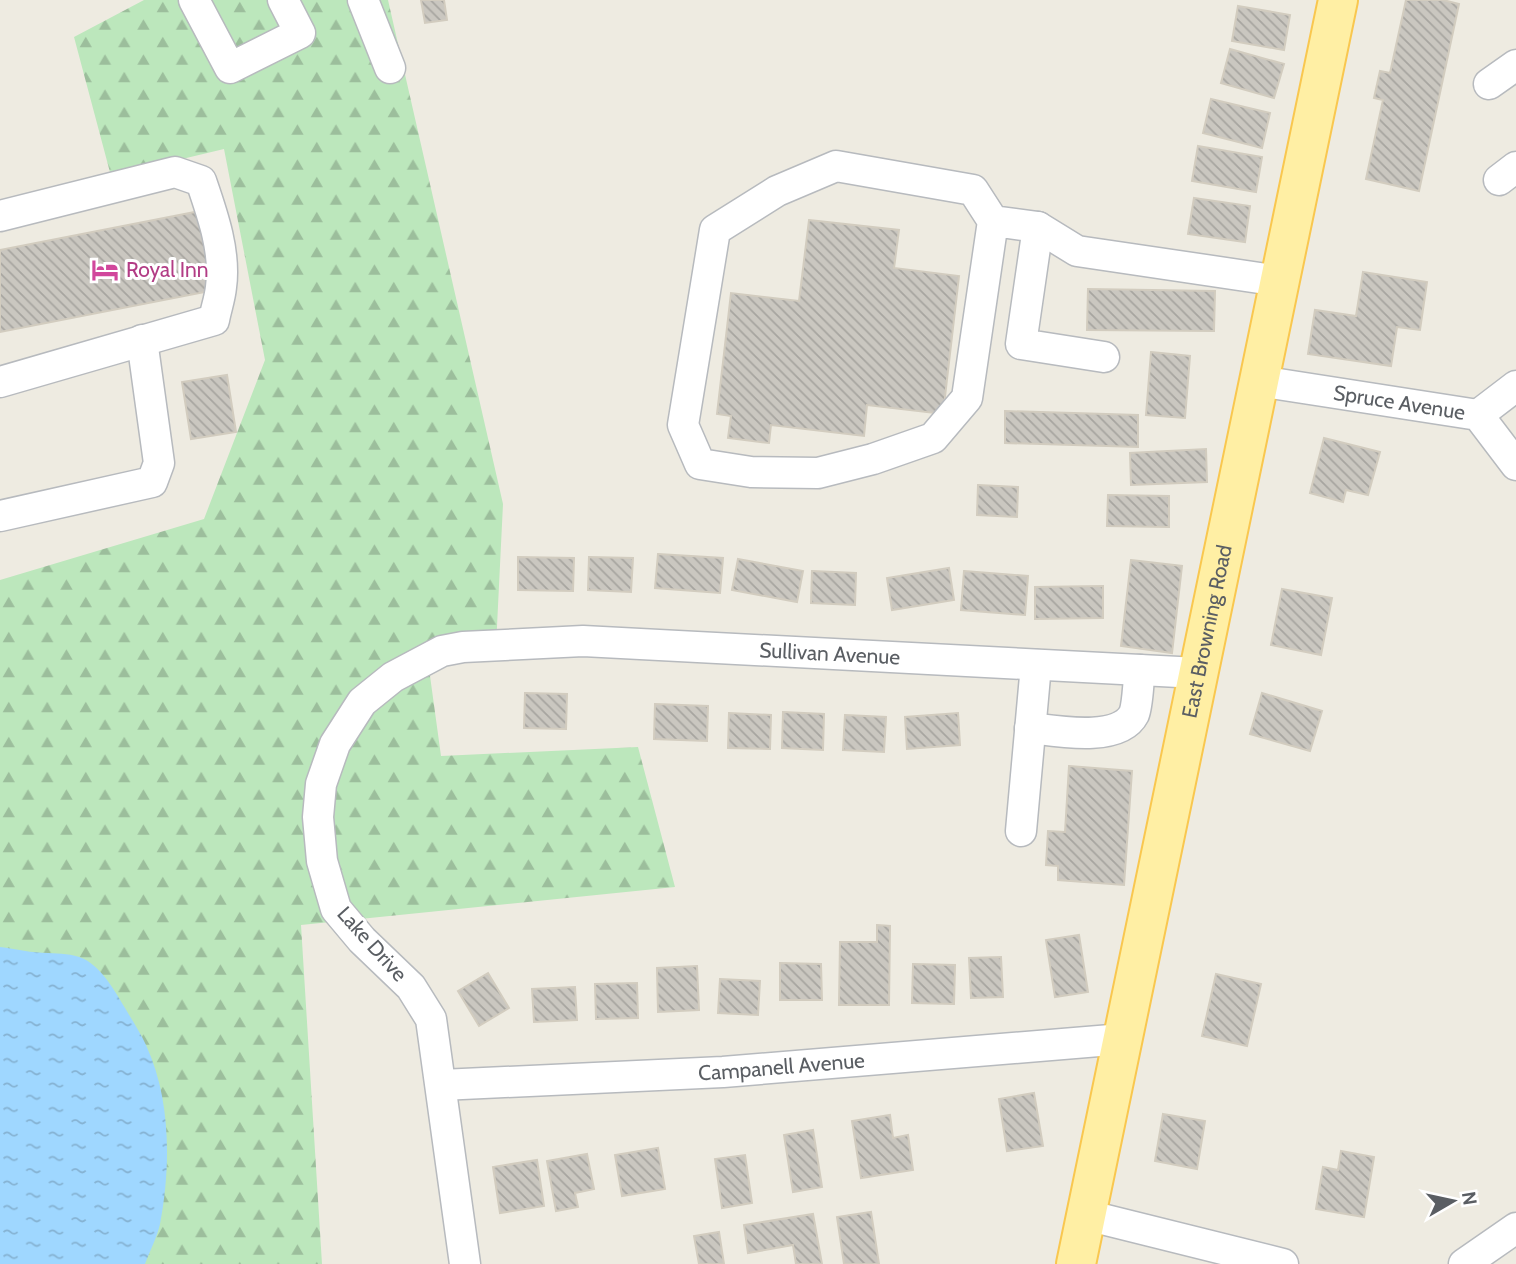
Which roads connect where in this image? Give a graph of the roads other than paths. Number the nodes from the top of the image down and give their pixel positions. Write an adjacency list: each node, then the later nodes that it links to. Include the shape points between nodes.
1 (194, 0): 2 (street, via 230,68 300,33)
2 (283, 0)
3 (363, 0): 6 (street)
4 (1338, 0): 11 (main road, East Browning Road)
5 (1516, 65): 7 (street)
6 (390, 68)
7 (1489, 84)
8 (0, 216): 12 (street, via 175,172 201,181 220,247 222,285 214,320)
9 (993, 221): 9 (street, via 967,398 933,439 818,473 751,472 701,464 683,425 715,230 777,191 836,166 973,190); 10 (street)
10 (1038, 227): 11 (street, via 1077,251); 13 (street, via 1021,344)
11 (1280, 281): 14 (main road, East Browning Road)
12 (142, 341): 15 (street); 19 (street, via 159,463 152,482)
13 (1104, 356)
14 (1259, 380): 17 (street, Spruce Avenue); 23 (main road, East Browning Road)
15 (0, 382)
16 (1516, 386): 17 (street)
17 (1478, 415): 18 (street, Spruce Avenue)
18 (1516, 465)
19 (0, 516)
20 (463, 647): 21 (street, Sullivan Avenue, via 583,641); 27 (street, Lake Drive, via 442,651 393,677 362,702 335,744 321,783 318,817 322,861 336,909 411,987 431,1019)
21 (1036, 665): 22 (street, Sullivan Avenue); 24 (street)
22 (1140, 670): 23 (street, Sullivan Avenue); 24 (street, via 1134,714 1124,723 1089,735)
23 (1198, 673): 26 (main road, East Browning Road)
24 (1030, 728): 25 (street)
25 (1021, 831)
26 (1123, 1039): 27 (street, Campanell Avenue, via 723,1072); 28 (main road, East Browning Road)
27 (441, 1084): 30 (street, Lake Drive)
28 (1086, 1215): 31 (main road, East Browning Road); 32 (street)
29 (1516, 1228): 33 (street)
30 (465, 1264)
31 (1076, 1264)
32 (1283, 1264)
33 (1464, 1264)

